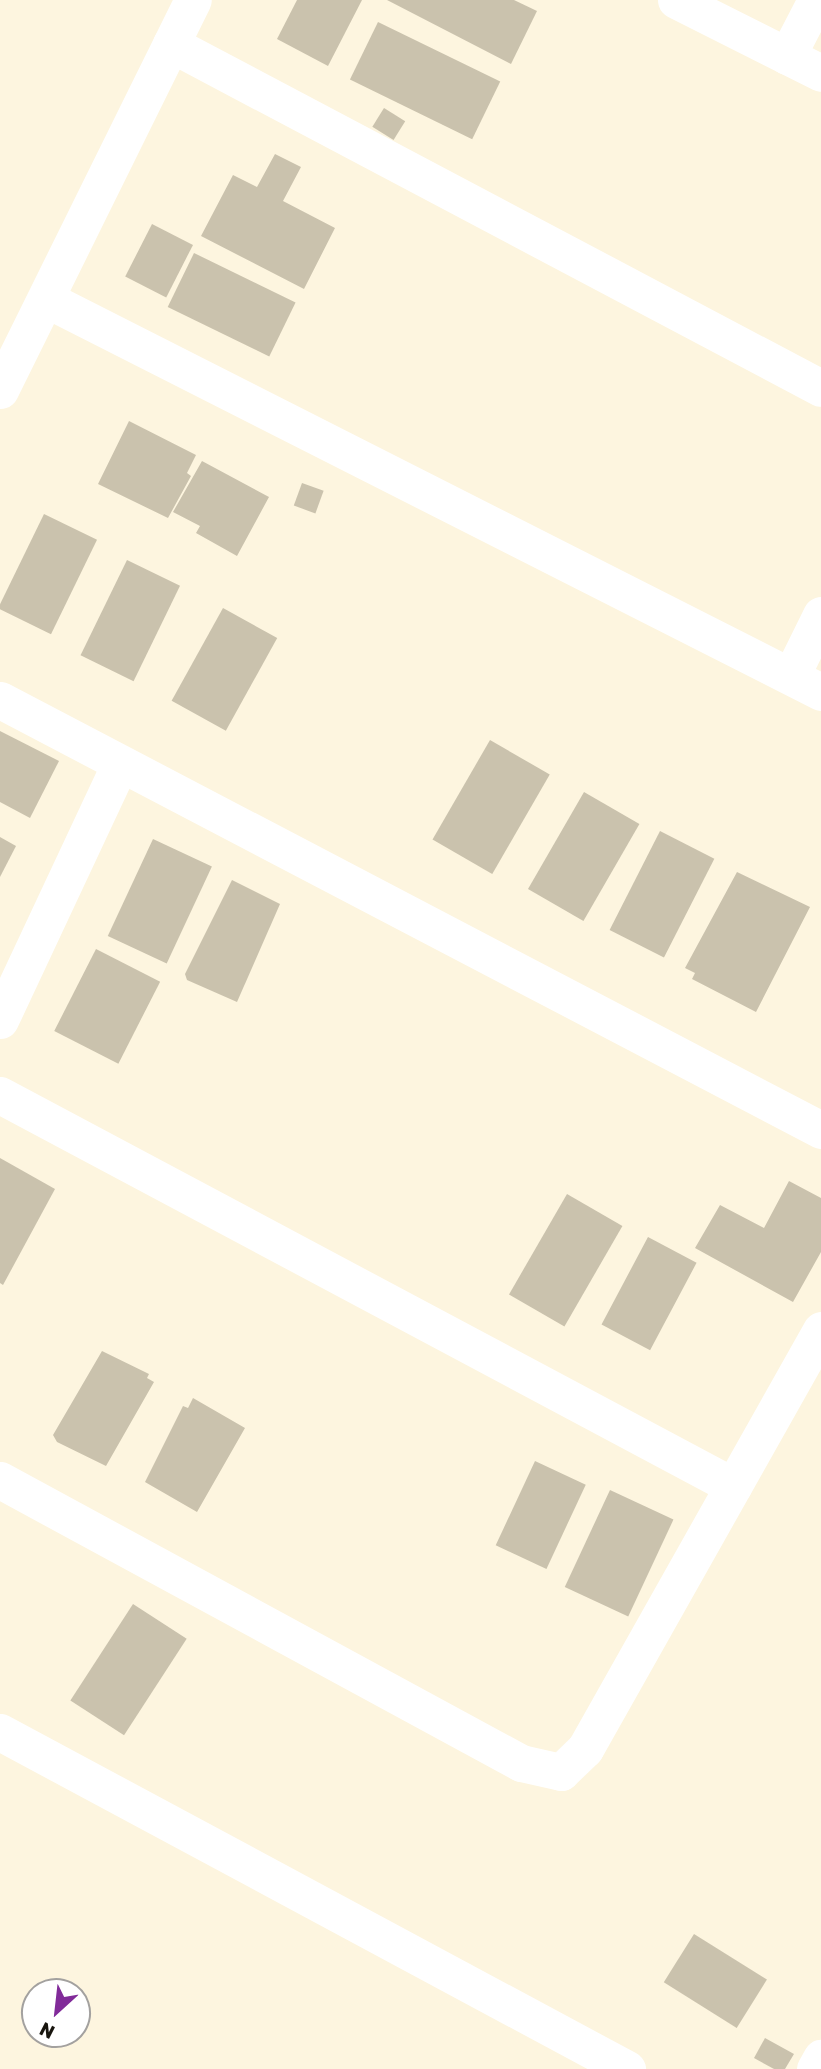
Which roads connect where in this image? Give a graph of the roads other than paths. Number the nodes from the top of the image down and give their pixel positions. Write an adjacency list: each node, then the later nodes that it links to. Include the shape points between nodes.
1 (193, 0): 4 (street)
2 (676, 0): 5 (street)
3 (816, 0): 5 (street)
4 (171, 44): 7 (street); 8 (street)
5 (787, 56): 6 (street)
6 (821, 73)
7 (46, 299): 9 (street); 11 (street)
8 (821, 388)
9 (0, 390)
10 (821, 615): 11 (street)
11 (806, 684)
12 (0, 700): 13 (street)
13 (119, 765): 14 (street); 16 (street)
14 (0, 1020)
15 (0, 1096): 19 (street)
16 (821, 1130)
17 (821, 1330): 19 (street)
18 (0, 1480): 19 (street, via 521,1763 561,1772 585,1749)
19 (733, 1486)
20 (0, 1732): 22 (street)
21 (821, 2058): 23 (street)
22 (627, 2069)
23 (815, 2069)

